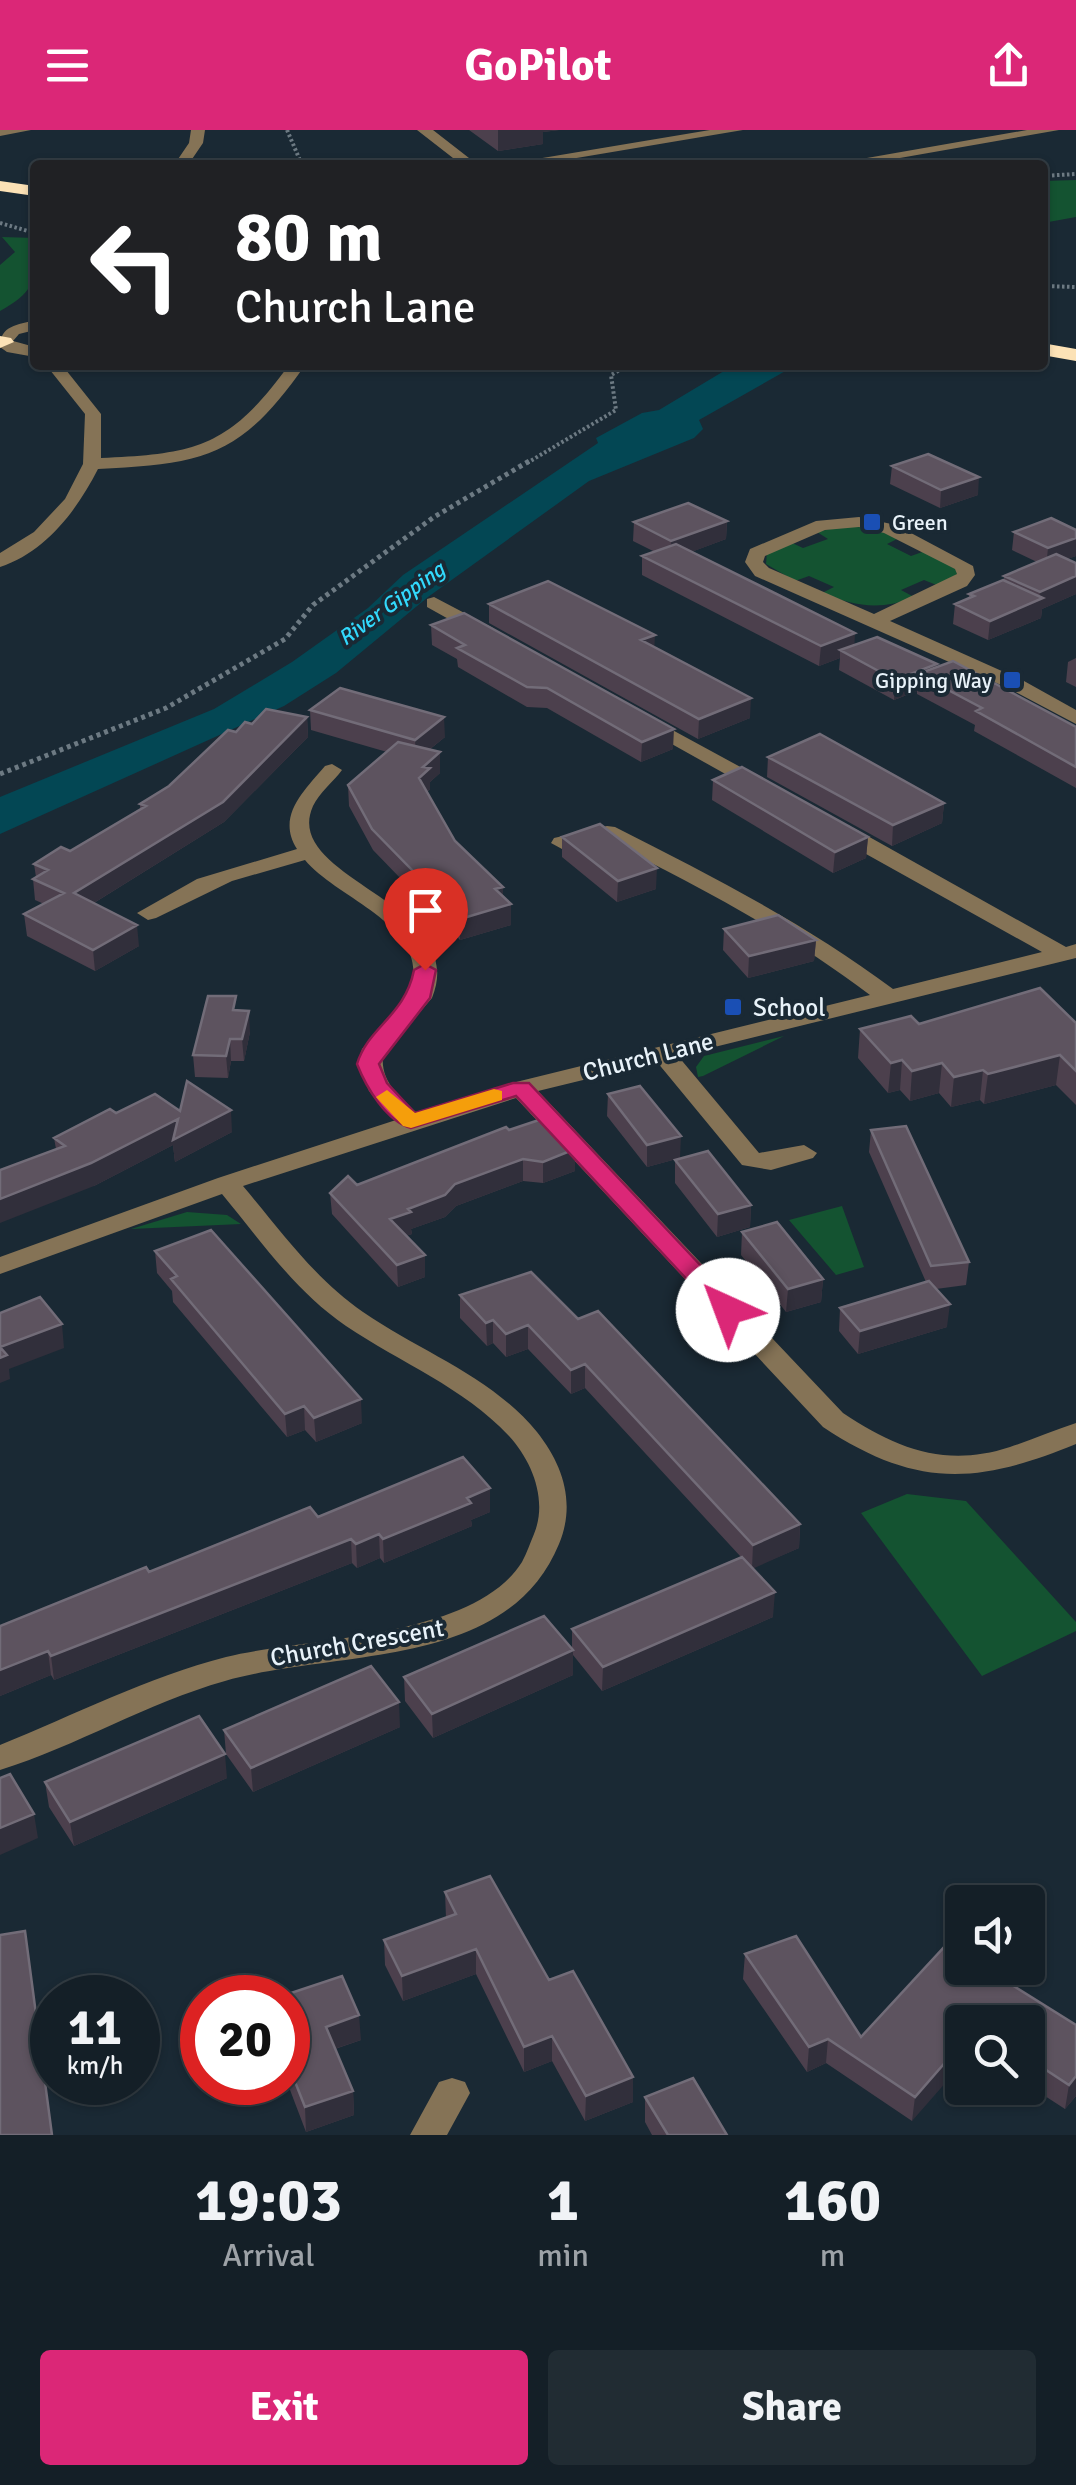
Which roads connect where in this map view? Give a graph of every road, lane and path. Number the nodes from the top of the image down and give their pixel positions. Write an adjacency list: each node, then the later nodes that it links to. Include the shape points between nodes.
1 (24, 130): 7 (street)
2 (198, 130): 8 (street)
3 (287, 130): 9 (path)
4 (424, 130): 10 (street)
5 (736, 130): 11 (street)
6 (1052, 130): 12 (street)
7 (0, 132)
8 (184, 160)
9 (300, 160)
10 (464, 160)
11 (541, 160)
12 (865, 160)
13 (0, 172): 15 (highway)
14 (1076, 174): 16 (path)
15 (30, 175)
16 (1048, 176)
17 (0, 186): 18 (highway)
18 (30, 189)
19 (0, 194): 20 (highway)
20 (30, 197)
21 (0, 223): 22 (path)
22 (30, 232)
23 (1048, 286): 24 (path)
24 (1076, 287)
25 (30, 326): 28 (street)
26 (1048, 334): 27 (highway)
27 (1076, 339)
28 (2, 342): 30 (street)
29 (1048, 350): 31 (highway)
30 (30, 351)
31 (1076, 355)
32 (58, 370): 35 (street, via 92,414)
33 (293, 370): 35 (street, via 230,442 201,455)
34 (620, 370): 43 (path, via 611,375 616,410 434,517 313,605 285,639 166,708)
35 (92, 464): 36 (street, via 73,502 40,536)
36 (0, 561)
37 (434, 603): 39 (street)
38 (875, 621): 38 (street, via 762,572 756,553 822,525 859,522 890,529 964,566 966,576 955,586); 41 (street)
39 (504, 642)
40 (626, 710): 44 (street)
41 (1076, 718)
42 (332, 770): 47 (street, via 301,812)
43 (0, 774)
44 (783, 798)
45 (818, 818): 49 (street)
46 (562, 843): 50 (street, via 607,832 824,948)
47 (306, 853): 48 (street, via 233,870); 53 (street, via 388,910 422,955 425,984 419,998 368,1064 377,1085)
48 (148, 913)
49 (1069, 952): 50 (street, Church Lane)
50 (888, 997): 51 (street, Church Lane)
51 (662, 1052): 52 (street, Church Lane); 54 (street, via 751,1160)
52 (521, 1088): 53 (street, Church Lane); 57 (street, via 834,1420 865,1444 896,1458 975,1468)
53 (411, 1121): 55 (street, Church Lane)
54 (804, 1153)
55 (227, 1183): 56 (street, Church Lane); 58 (street, Church Crescent, via 333,1303 463,1382 518,1429 550,1481 549,1539 508,1594 459,1624 223,1670)
56 (0, 1266)
57 (1076, 1434)
58 (0, 1758)
59 (452, 2092): 60 (street)
60 (428, 2135)

